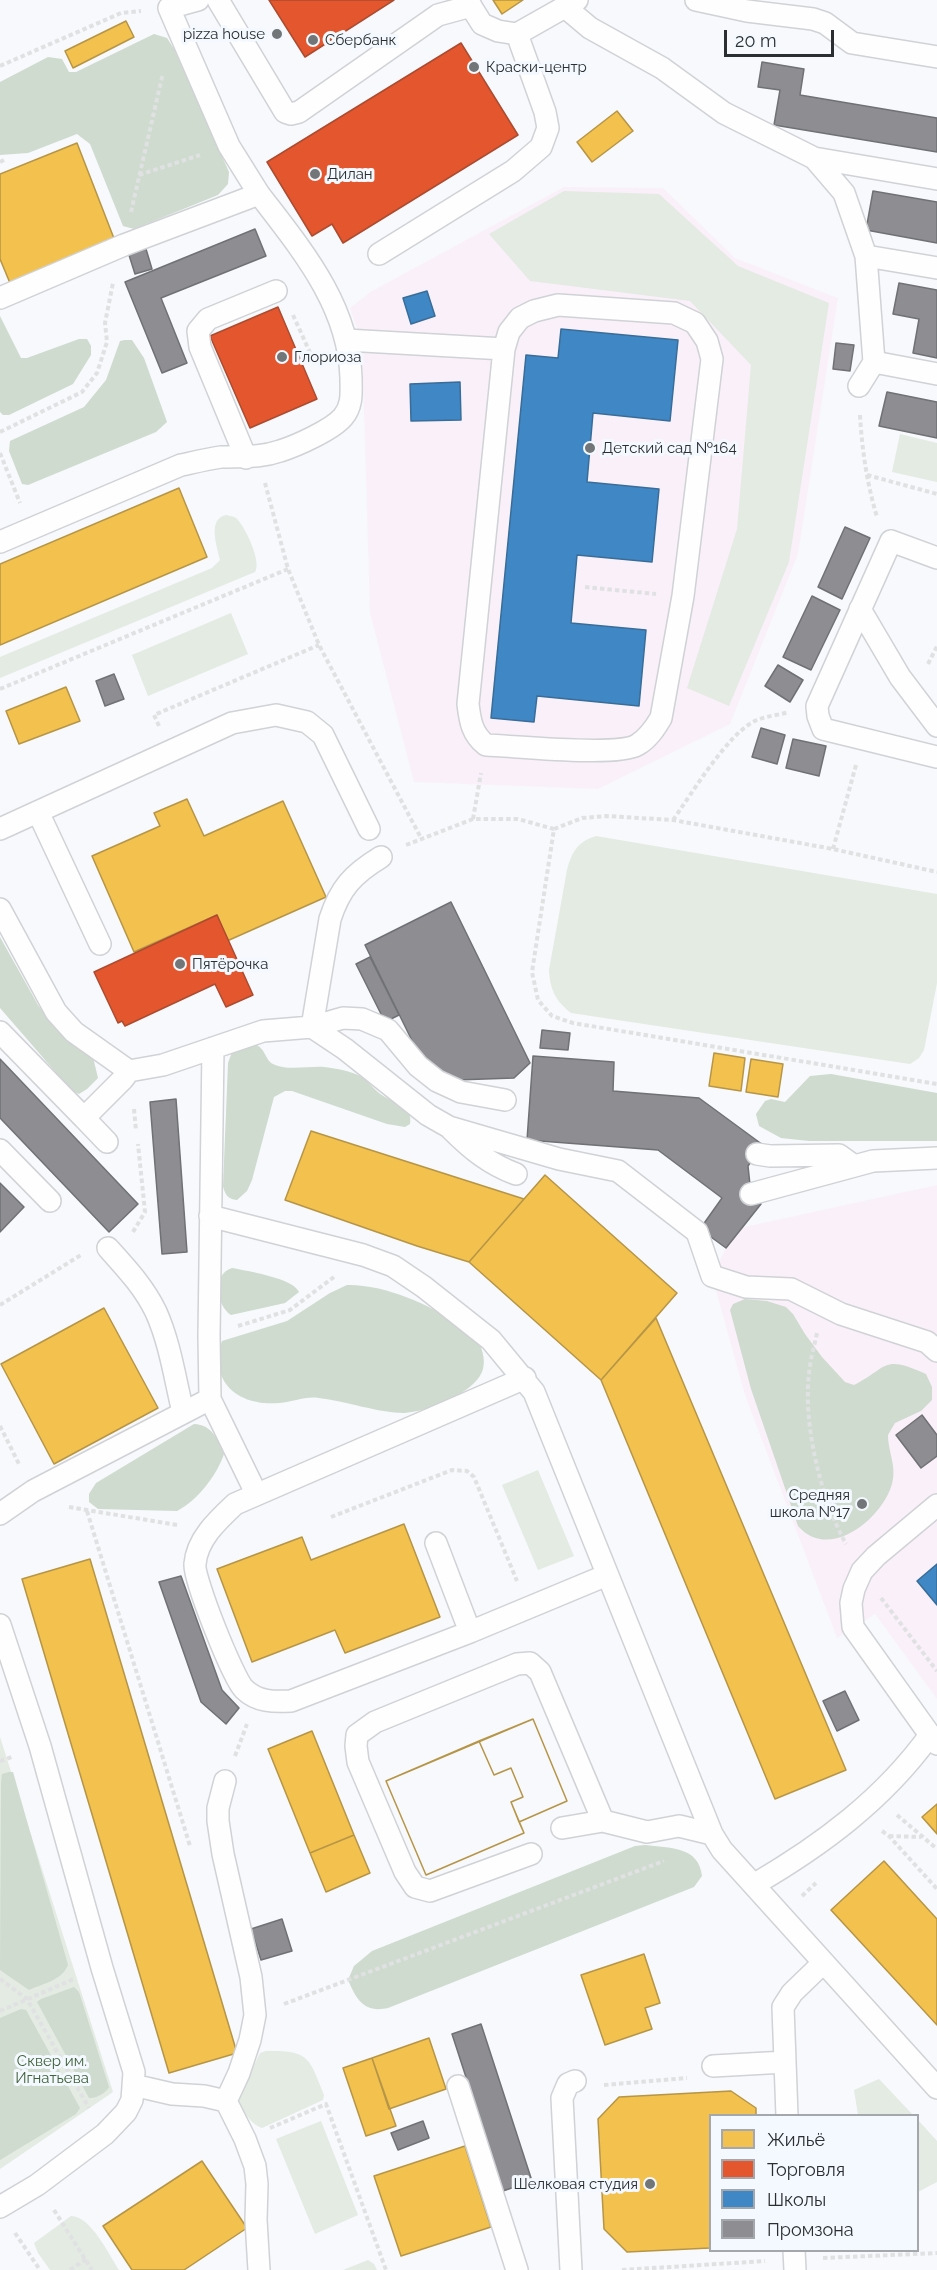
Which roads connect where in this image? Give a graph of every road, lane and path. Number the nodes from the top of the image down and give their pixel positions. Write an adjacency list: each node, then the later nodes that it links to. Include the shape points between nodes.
1 (198, 0): 6 (lane)
2 (218, 0): 4 (lane, via 285,112 291,114 300,112 438,15)
3 (696, 0): 8 (lane, via 813,20 825,23 852,43)
4 (469, 3): 7 (lane, via 482,24 498,32)
5 (571, 3): 7 (lane); 11 (lane, via 590,28 662,68 724,112)
6 (172, 15): 9 (path, via 121,13); 10 (lane); 12 (path)
7 (517, 34): 16 (lane, via 548,128 541,147 513,171)
8 (937, 57)
9 (0, 66)
10 (229, 146): 12 (path); 14 (lane)
11 (814, 158): 13 (lane); 17 (lane, via 844,193)
12 (138, 176): 15 (path)
13 (937, 179)
14 (259, 194): 15 (lane); 21 (lane, via 308,258 330,296)
15 (124, 245): 20 (lane); 27 (path, via 105,322 107,342 97,373 82,392)
16 (379, 254)
17 (866, 256): 18 (lane); 24 (lane)
18 (937, 268)
19 (276, 291): 23 (path, via 284,296); 31 (lane, via 208,319 198,331 200,347)
20 (0, 298)
21 (346, 340): 22 (lane); 31 (lane, via 351,402 344,417 330,428 281,451)
22 (504, 349): 29 (lane, via 509,332 520,318 558,305 675,313 695,323 707,341 712,359); 43 (lane, via 468,704 476,737 486,745 608,751 636,746 661,718)
23 (312, 357)
24 (874, 362): 25 (lane); 26 (lane)
25 (937, 374)
26 (859, 386): 32 (path)
27 (0, 432)
28 (604, 443): 29 (path)
29 (700, 451): 43 (lane)
30 (0, 453): 36 (path)
31 (246, 458): 36 (lane, via 206,459 181,465)
32 (867, 475): 34 (path); 35 (path)
33 (268, 494): 41 (path)
34 (937, 494)
35 (877, 517)
36 (30, 528): 38 (lane)
37 (891, 540): 39 (lane); 40 (lane); 44 (lane)
38 (0, 542)
39 (937, 542)
40 (937, 558)
41 (288, 569): 45 (path); 46 (path)
42 (585, 587): 43 (path)
43 (683, 596)
44 (860, 609): 47 (lane); 49 (lane, via 900,677)
45 (319, 645): 48 (path); 54 (path, via 421,838)
46 (0, 689)
47 (817, 706): 50 (lane, via 823,729); 55 (path, via 756,720 746,727 727,746)
48 (154, 715)
49 (937, 726)
50 (863, 739): 51 (lane); 59 (path)
51 (937, 757)
52 (478, 785): 54 (path)
53 (38, 812): 56 (lane); 57 (lane, via 232,723 276,715 307,722 323,735); 63 (lane)
54 (473, 819): 58 (path, via 518,819)
55 (673, 820): 58 (path, via 606,816 582,818); 59 (path)
56 (0, 829)
57 (369, 829)
58 (554, 829): 68 (path, via 532,972 538,1000 552,1016 573,1023)
59 (833, 849): 61 (path)
60 (381, 857): 64 (lane, via 358,871 336,902)
61 (937, 872)
62 (0, 909): 67 (lane, via 56,1012)
63 (100, 944)
64 (312, 1027): 66 (lane, via 263,1031); 69 (lane, via 343,1018 362,1019 388,1030 418,1066 437,1081 461,1092); 71 (lane)
65 (0, 1032): 70 (lane)
66 (213, 1048): 67 (lane); 80 (lane)
67 (126, 1075): 70 (lane); 81 (path, via 134,1100 145,1212 131,1236)
68 (937, 1084)
69 (505, 1100)
70 (84, 1118): 72 (lane)
71 (448, 1127): 77 (lane, via 494,1166); 83 (lane, via 559,1159 618,1171 697,1232 712,1276 746,1287 791,1289)
72 (107, 1142)
73 (0, 1150): 79 (lane)
74 (757, 1154): 76 (lane, via 839,1155)
75 (937, 1158): 76 (lane)
76 (853, 1165): 78 (lane)
77 (516, 1174)
78 (750, 1194)
79 (50, 1201)
80 (210, 1216): 82 (lane); 88 (lane)
81 (108, 1248): 84 (path, via 77,1256); 89 (lane, via 135,1277 156,1312)
82 (363, 1255): 85 (path, via 290,1310); 87 (lane, via 393,1266 456,1311 491,1340)
83 (822, 1304): 86 (lane, via 927,1342); 98 (path, via 809,1374 812,1438 839,1530)
84 (0, 1305)
85 (254, 1321)
86 (937, 1351)
87 (525, 1378): 92 (lane); 99 (lane)
88 (210, 1399): 89 (lane); 92 (lane)
89 (183, 1412): 91 (lane)
90 (0, 1426): 91 (path)
91 (33, 1491): 94 (path, via 63,1506); 95 (lane)
92 (256, 1493): 96 (lane, via 235,1504)
93 (937, 1505): 98 (lane)
94 (87, 1511): 96 (path); 113 (path)
95 (0, 1514)
96 (210, 1531): 101 (lane, via 194,1566 198,1582 234,1673 243,1689 257,1698 291,1701)
97 (436, 1543): 101 (lane)
98 (862, 1571): 102 (path); 103 (lane, via 851,1603 853,1627)
99 (607, 1575): 101 (lane); 109 (lane)
100 (0, 1625): 131 (lane, via 40,1746 134,2072)
101 (470, 1632)
102 (937, 1671)
103 (934, 1740): 117 (lane, via 845,1825)
104 (225, 1782): 125 (lane, via 218,1821 251,1977)
105 (896, 1814): 111 (path)
106 (603, 1821): 107 (lane); 109 (lane, via 647,1832 679,1826); 114 (lane, via 540,1672 530,1663 517,1664 375,1722 357,1735 358,1762 415,1887 440,1889)
107 (562, 1828)
108 (878, 1831): 110 (path)
109 (712, 1834): 117 (lane)
110 (889, 1836): 111 (path); 118 (path)
111 (921, 1837): 112 (path)
112 (937, 1849)
113 (192, 1854)
114 (531, 1854)
115 (671, 1859): 125 (path)
116 (823, 1877): 119 (path)
117 (755, 1884): 119 (lane)
118 (937, 1889)
119 (781, 1915): 120 (lane)
120 (823, 1963): 126 (lane, via 783,2007); 134 (lane)
121 (0, 1978): 123 (path)
122 (51, 1989): 123 (path)
123 (27, 1999): 124 (path); 130 (path)
124 (0, 2011)
125 (255, 2015): 135 (lane, via 243,2062)
126 (784, 2062): 127 (lane); 136 (lane)
127 (713, 2066)
128 (692, 2078): 132 (path)
129 (575, 2081): 151 (lane, via 568,2084 562,2098)
130 (74, 2084)
131 (133, 2085): 135 (lane); 139 (lane, via 126,2112 105,2134 37,2185)
132 (599, 2085)
133 (458, 2086): 145 (lane)
134 (937, 2088)
135 (226, 2100): 137 (lane)
136 (787, 2114)
137 (245, 2139): 149 (lane, via 257,2184); 150 (path, via 326,2103)
138 (50, 2204): 142 (path)
139 (0, 2207)
140 (11, 2227): 146 (path)
141 (937, 2253): 143 (path)
142 (86, 2259): 147 (path); 148 (path)
143 (794, 2260)
144 (748, 2262): 152 (path)
145 (515, 2269)
146 (40, 2270)
147 (70, 2270)
148 (92, 2270)
149 (259, 2270)
150 (386, 2270)
151 (571, 2270)
152 (622, 2270)

